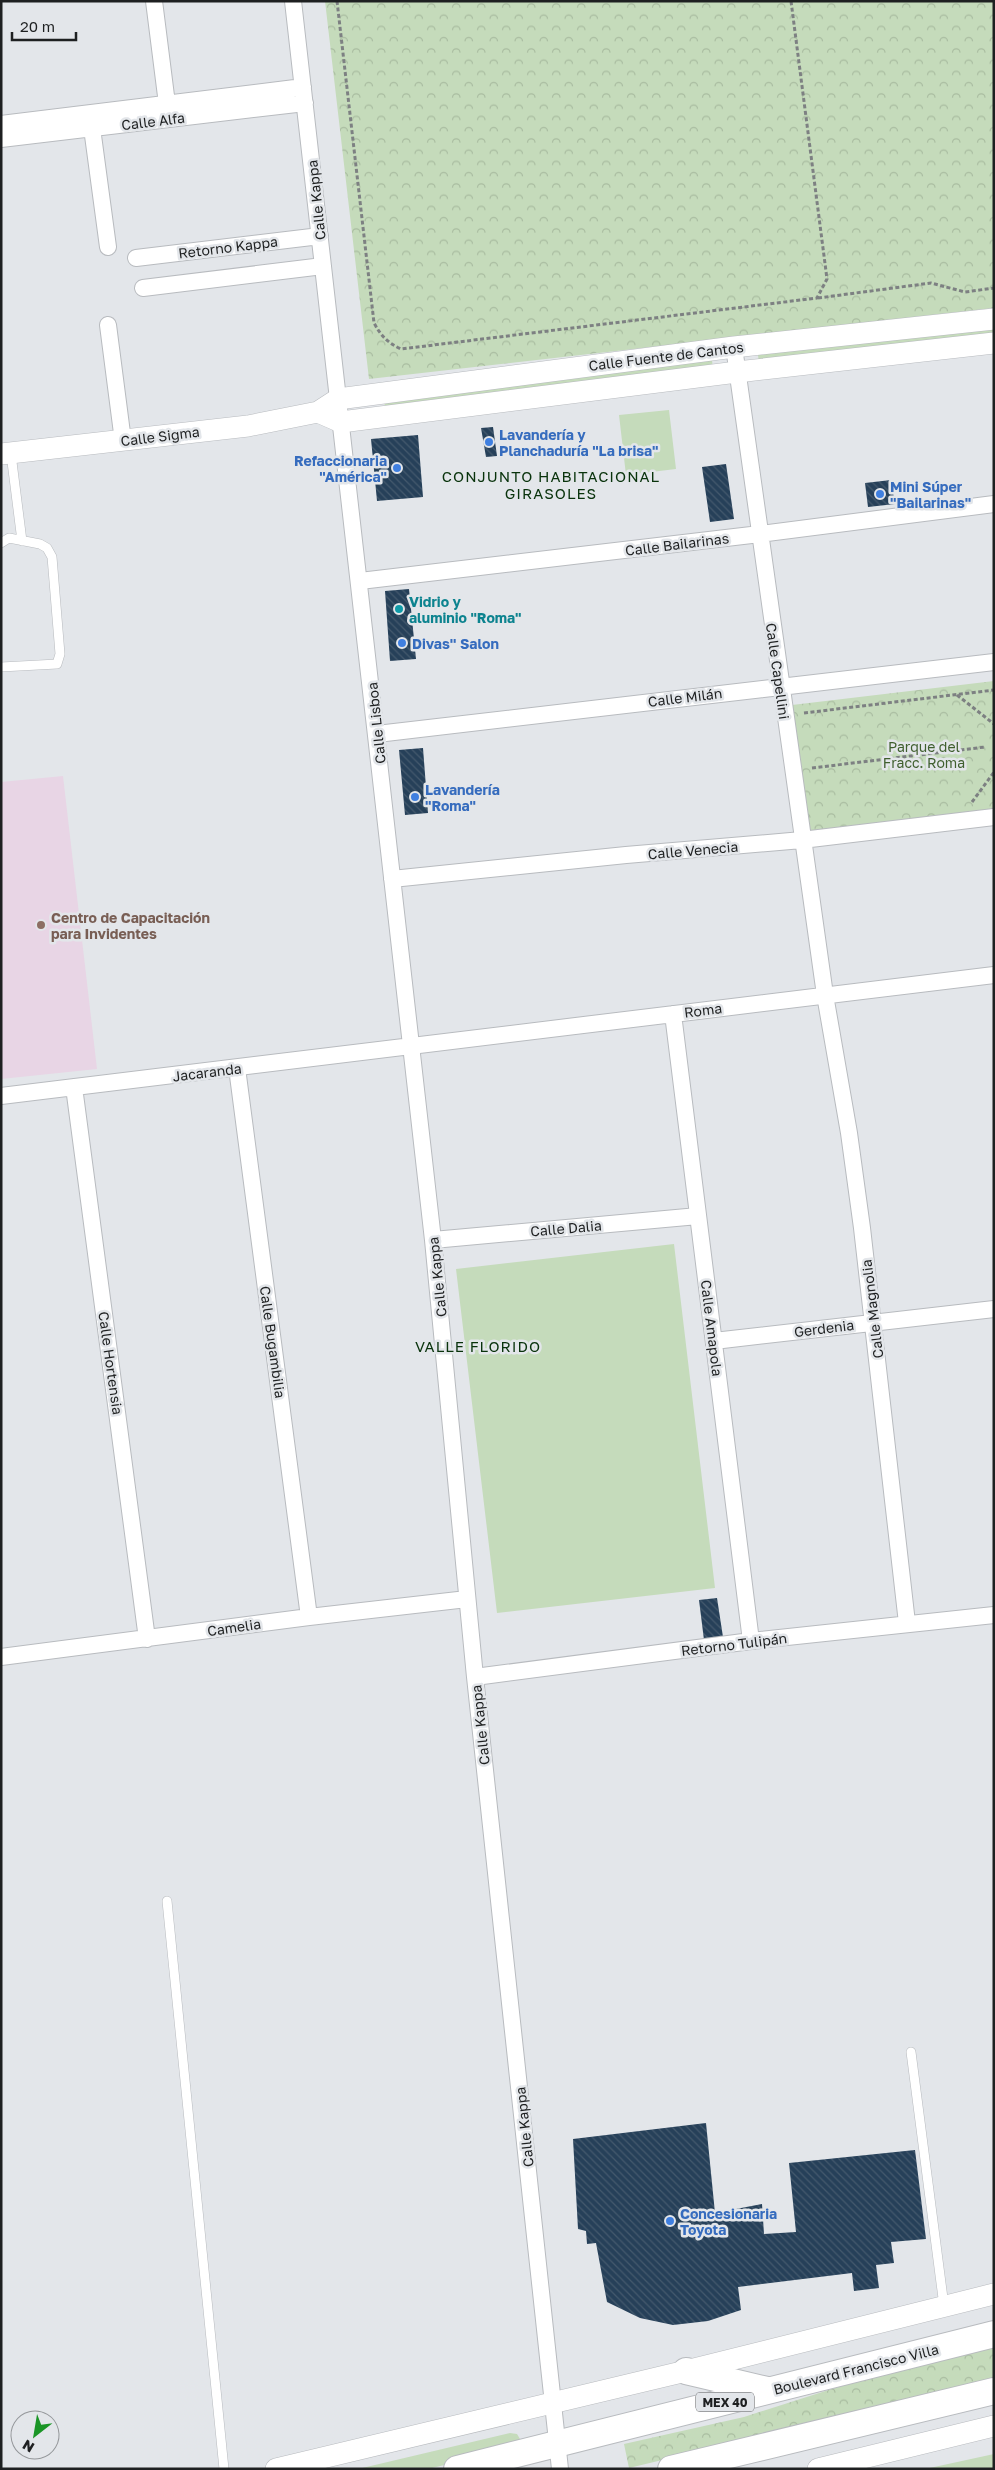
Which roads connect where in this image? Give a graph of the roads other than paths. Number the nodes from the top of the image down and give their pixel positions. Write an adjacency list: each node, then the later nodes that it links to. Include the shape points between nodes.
1 (154, 1): 4 (street)
2 (293, 1): 3 (street, Calle Kappa)
3 (304, 95): 4 (street, Calle Alfa); 7 (street, Calle Alfa); 9 (street, Calle Kappa)
4 (167, 104): 6 (street, Calle Alfa)
5 (1, 124): 6 (street, Calle Alfa)
6 (44, 127): 7 (street, Calle Alfa); 8 (street, Calle Alfa)
7 (92, 128): 10 (street)
8 (1, 139)
9 (320, 236): 11 (street, Retorno Kappa); 12 (street, Calle Kappa)
10 (108, 247)
11 (136, 258)
12 (323, 266): 13 (street); 19 (street, Calle Kappa)
13 (143, 288)
14 (994, 319): 17 (street, Calle Fuente de Cantos)
15 (108, 325): 22 (street)
16 (994, 343): 18 (street, Calle Fuente de Cantos)
17 (734, 347): 18 (street, Calle Capellini); 19 (street, Calle Fuente de Cantos)
18 (737, 372): 21 (street, Calle Fuente de Cantos); 25 (street, Calle Capellini)
19 (338, 399): 20 (street); 21 (street, Calle Lisboa)
20 (318, 412): 21 (street); 22 (street, Calle Sigma, via 240,427)
21 (341, 422): 28 (street, Calle Lisboa)
22 (123, 441): 23 (street, Calle Sigma)
23 (6, 454): 26 (lane)
24 (994, 504): 25 (street, Calle Bailarinas)
25 (760, 534): 28 (street, Calle Bailarinas); 31 (street, Calle Capellini)
26 (22, 541): 27 (lane, via 9,538); 30 (lane, via 40,544 47,548 52,558 59,660 57,664)
27 (1, 543)
28 (360, 581): 32 (street, Calle Lisboa)
29 (994, 662): 31 (street, Calle Milán)
30 (1, 668)
31 (780, 686): 32 (street, Calle Milán); 34 (street, Calle Capellini)
32 (377, 734): 35 (street, Calle Lisboa)
33 (994, 817): 34 (street, Calle Venecia)
34 (802, 840): 35 (street, Calle Venecia); 37 (street, Calle Capellini)
35 (392, 879): 39 (street, Calle Lisboa)
36 (994, 976): 37 (street, Roma)
37 (825, 995): 38 (street, Roma); 46 (street, Calle Magnolia, via 849,1133)
38 (673, 1014): 39 (street, Roma); 43 (street, Calle Amapola)
39 (412, 1047): 40 (street, Jacaranda); 44 (street, Calle Kappa)
40 (237, 1068): 41 (street, Jacaranda); 50 (street, Calle Bugambilia)
41 (74, 1087): 42 (street, Jacaranda); 52 (street, Calle Hortensia)
42 (1, 1096)
43 (698, 1216): 44 (street, Calle Dalia); 47 (street, Calle Amapola)
44 (433, 1240): 48 (street, Calle Kappa)
45 (994, 1308): 46 (street, Gerdenia)
46 (874, 1323): 47 (street, Gerdenia); 51 (street, Calle Magnolia)
47 (714, 1341): 53 (street, Calle Amapola)
48 (467, 1599): 50 (street, Camelia); 55 (street, Calle Kappa)
49 (994, 1615): 51 (street, Retorno Tulipán)
50 (309, 1617): 52 (street, Camelia)
51 (907, 1623): 53 (street, Retorno Tulipán)
52 (147, 1639): 54 (street, Camelia)
53 (750, 1641): 55 (street, Retorno Tulipán)
54 (1, 1657)
55 (475, 1677): 64 (street, Calle Kappa)
56 (167, 1901): 67 (lane)
57 (911, 2052): 59 (lane)
58 (994, 2294): 59 (street)
59 (944, 2306): 61 (street)
60 (994, 2334): 62 (main road, Boulevard Francisco Villa / MEX 40)
61 (686, 2371): 62 (main road); 64 (street)
62 (770, 2391): 66 (main road, Boulevard Francisco Villa / MEX 40)
63 (994, 2391): 70 (main road)
64 (553, 2402): 66 (street, Calle Kappa); 68 (street)
65 (994, 2426): 71 (street)
66 (559, 2457): 69 (main road, Boulevard Francisco Villa / MEX 40)
67 (224, 2469)
68 (276, 2469)
69 (457, 2469)
70 (671, 2469)
71 (818, 2469)

